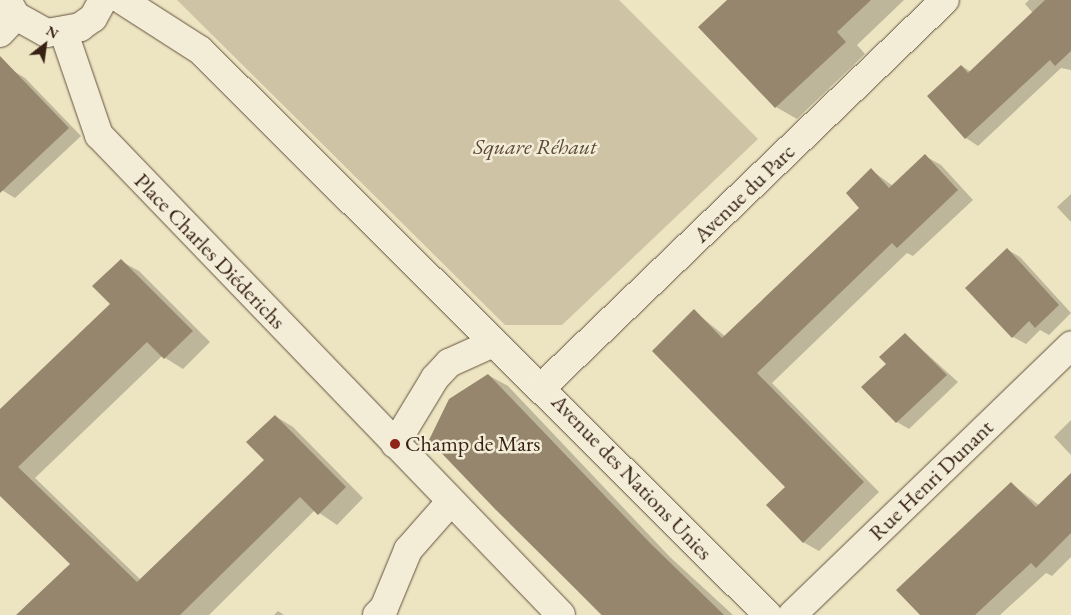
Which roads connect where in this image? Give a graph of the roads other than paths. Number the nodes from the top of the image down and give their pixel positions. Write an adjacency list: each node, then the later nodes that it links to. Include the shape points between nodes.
1 (103, 0): 5 (street, via 93,18)
2 (122, 0): 6 (street, via 200,50)
3 (945, 0): 8 (street, Avenue du Parc)
4 (8, 16): 5 (street, via 47,33)
5 (64, 33): 9 (street, Place Charles Diéderichs, via 99,135)
6 (493, 343): 8 (street, Avenue des Nations Unies); 9 (street, via 449,363 435,378)
7 (1071, 346): 14 (street, Rue Henri Dunant)
8 (543, 386): 13 (street, Avenue des Nations Unies)
9 (396, 444): 10 (street, Place Charles Diéderichs)
10 (451, 501): 11 (street, via 408,550 384,608); 12 (street, Place Charles Diéderichs)
11 (377, 615)
12 (560, 615)
13 (768, 615)
14 (792, 615)

